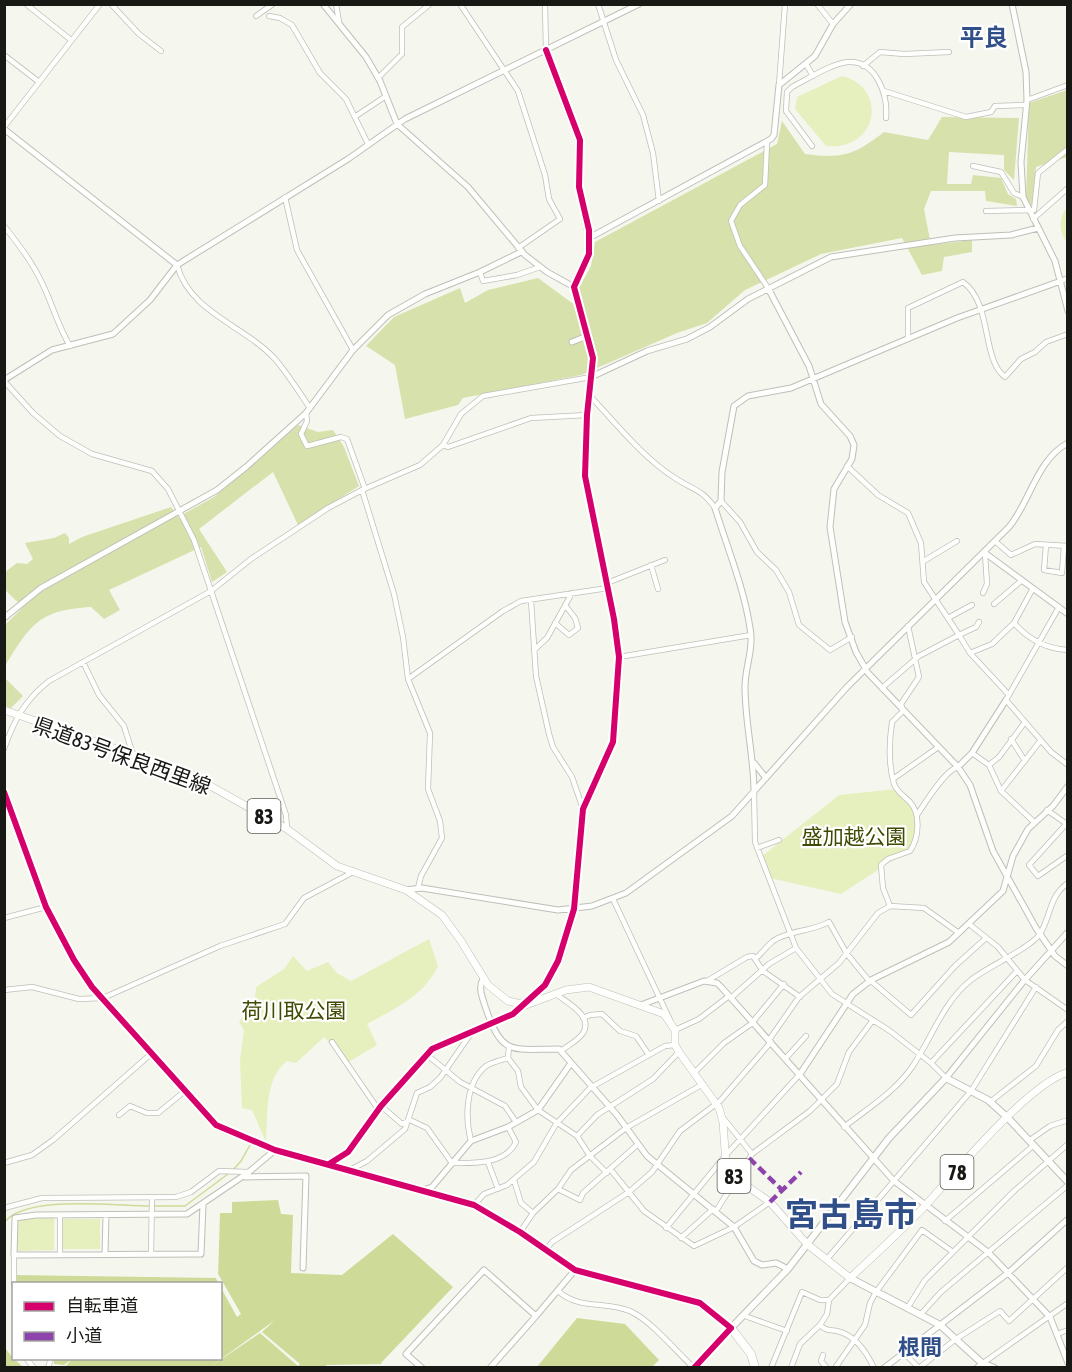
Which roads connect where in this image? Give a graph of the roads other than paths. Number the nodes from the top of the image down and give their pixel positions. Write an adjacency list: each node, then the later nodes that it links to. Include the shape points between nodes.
1 (26, 4): 21 (street)
2 (100, 4): 21 (street)
3 (111, 4): 23 (street)
4 (273, 4): 16 (street)
5 (323, 4): 19 (street)
6 (336, 4): 19 (street)
7 (430, 4): 30 (street, via 402,27 402,54)
8 (460, 4): 28 (street)
9 (545, 4): 22 (street)
10 (598, 4): 18 (street)
11 (639, 4): 18 (street)
12 (785, 4): 32 (street)
13 (817, 4): 20 (street)
14 (851, 4): 20 (street)
15 (1012, 4): 38 (street, via 1025,62)
16 (256, 16)
17 (269, 16): 39 (street, via 292,25 320,73 346,99)
18 (606, 21): 22 (street); 51 (street, via 616,60 647,127)
19 (339, 22): 30 (street)
20 (832, 24): 26 (street, via 823,45)
21 (71, 40): 31 (street)
22 (546, 50): 28 (street); 57 (street, via 580,140 579,187)
23 (161, 51)
24 (949, 52): 27 (street, via 880,52)
25 (4, 56): 31 (street)
26 (806, 64): 29 (street); 32 (street)
27 (863, 66): 29 (street, via 845,63); 34 (street)
28 (503, 71): 41 (street); 58 (street, via 518,91 549,199 560,219)
29 (813, 76): 37 (street, via 789,90)
30 (378, 78): 35 (street)
31 (39, 82): 42 (street)
32 (778, 85): 36 (street)
33 (1068, 85): 38 (street)
34 (884, 91): 38 (street, via 966,117 992,112 995,106); 40 (street)
35 (386, 96): 39 (street); 41 (street)
36 (777, 97): 37 (street); 43 (street, via 774,135)
37 (786, 99): 45 (street, via 786,111)
38 (1027, 102): 50 (street, via 1021,162)
39 (356, 116): 44 (street)
40 (886, 117)
41 (397, 124): 44 (street); 58 (street, via 468,187)
42 (4, 128): 59 (street)
43 (767, 142): 51 (street); 65 (street, via 765,185 740,205 730,221 740,246)
44 (369, 144): 49 (street)
45 (812, 146)
46 (1068, 149): 53 (street, via 1038,172 1035,207)
47 (973, 166): 50 (street, via 1001,172 1014,193)
48 (1068, 188): 54 (street)
49 (285, 197): 59 (street); 74 (street, via 297,250)
50 (1023, 197): 53 (street)
51 (659, 201): 57 (street)
52 (986, 211): 53 (street)
53 (1029, 212): 54 (street)
54 (1033, 219): 56 (street)
55 (4, 226): 73 (street, via 34,267)
56 (1038, 228): 63 (street); 65 (street, via 1011,235 955,238 841,254)
57 (589, 238): 64 (street, via 589,254)
58 (520, 250): 60 (street); 61 (street)
59 (177, 265): 73 (street, via 125,326 113,334); 79 (street, via 184,285 196,299 275,359)
60 (540, 267): 61 (street, via 483,281); 64 (street)
61 (480, 272): 74 (street, via 405,304 388,315)
62 (1068, 278): 63 (street)
63 (1061, 281): 66 (street); 67 (street)
64 (574, 287): 70 (street)
65 (768, 288): 75 (street, via 687,339); 76 (street)
66 (1066, 296): 68 (street)
67 (980, 309): 69 (street, via 994,363 1005,377 1021,358); 71 (street); 71 (street, via 963,282 908,308)
68 (1068, 311)
69 (1068, 334)
70 (587, 336): 72 (street); 75 (street, via 593,358)
71 (908, 339): 76 (street)
72 (572, 342)
73 (70, 346): 77 (street, via 52,350)
74 (353, 350): 79 (street)
75 (591, 377): 78 (street); 82 (street, via 483,396 462,414)
76 (814, 377): 83 (street, via 821,404 853,441 854,454); 85 (street, via 791,388 748,396 734,406)
77 (4, 380): 87 (street, via 48,427 78,447 152,471)
78 (590, 396): 80 (street); 86 (street, via 626,435 675,478 703,492)
79 (308, 411): 84 (street, via 301,431 307,446 341,437 347,439); 87 (street, via 239,473)
80 (587, 415): 82 (street, via 531,418 448,447); 97 (street, via 585,476)
81 (1068, 443): 89 (street, via 1047,460 1024,507)
82 (443, 445): 84 (street, via 420,465)
83 (847, 466): 94 (street, via 878,495 908,513); 118 (street, via 834,489 830,527 845,622)
84 (363, 489): 100 (street, via 262,552); 127 (street, via 394,594)
85 (721, 501): 86 (street); 118 (street, via 740,522 756,552 776,570 789,592 799,625 830,650)
86 (715, 508): 116 (street)
87 (180, 510): 100 (street); 110 (street, via 41,588)
88 (957, 541): 94 (street)
89 (996, 542): 90 (street, via 1011,555 1035,544); 92 (street)
90 (1046, 545): 91 (street); 91 (street, via 1044,570 1062,573)
91 (1066, 546)
92 (985, 553): 96 (street); 102 (street, via 987,584); 103 (street)
93 (665, 560): 95 (street)
94 (924, 561): 103 (street, via 924,582)
95 (651, 564): 97 (street); 98 (street)
96 (1021, 581): 99 (street); 105 (street)
97 (607, 586): 101 (street); 123 (street)
98 (658, 589)
99 (1032, 590): 108 (street); 114 (street)
100 (212, 591): 125 (street); 156 (street, via 286,815)
101 (572, 593): 104 (street); 106 (street)
102 (983, 593)
103 (935, 598): 111 (street); 115 (street)
104 (531, 600): 120 (street); 127 (street, via 503,611)
105 (994, 604)
106 (565, 605): 113 (street); 113 (street, via 578,628 569,635)
107 (972, 605): 111 (street)
108 (1059, 607): 109 (street); 119 (street)
109 (1068, 614)
110 (4, 618)
111 (948, 618): 117 (street)
112 (979, 622): 117 (street)
113 (555, 623): 120 (street, via 545,641)
114 (1014, 623): 119 (street, via 1025,636); 122 (street, via 992,644)
115 (908, 626): 124 (street); 126 (street)
116 (751, 635): 123 (street); 141 (street, via 745,685)
117 (959, 635): 122 (street); 124 (street)
118 (852, 637): 126 (street)
119 (1039, 641): 121 (street, via 1050,649); 129 (street)
120 (534, 650): 151 (street, via 536,676 553,747 572,777)
121 (1068, 650)
122 (970, 652): 129 (street)
123 (619, 657): 151 (street, via 614,742)
124 (916, 658): 128 (street); 131 (street, via 919,677 901,704)
125 (83, 662): 132 (street, via 36,691); 139 (street, via 99,695 124,726)
126 (865, 669): 128 (street); 145 (street)
127 (408, 679): 163 (street, via 430,733 428,789 442,838)
128 (882, 688): 131 (street)
129 (1007, 698): 133 (street); 138 (street)
130 (4, 710): 132 (main road, 県道83号保良西里線 / 83)
131 (903, 711): 136 (street); 146 (street, via 894,718 892,726)
132 (16, 716): 137 (street); 139 (main road, 県道83号保良西里線 / 83)
133 (1025, 722): 134 (street); 135 (street)
134 (1011, 739): 140 (street); 142 (street)
135 (1041, 740): 140 (street); 143 (street)
136 (937, 748): 144 (street); 146 (street)
137 (4, 749)
138 (972, 753): 142 (street); 144 (street)
139 (133, 755): 156 (main road, 県道83号保良西里線 / 83, via 199,779)
140 (1025, 761): 148 (street)
141 (754, 763): 145 (street); 150 (street)
142 (989, 765): 148 (street)
143 (1068, 765)
144 (958, 767): 153 (street, via 951,768); 161 (street, via 970,785 989,842)
145 (766, 778): 150 (street)
146 (893, 779): 153 (street, via 896,789)
147 (1068, 786): 152 (street)
148 (1001, 791): 154 (street)
149 (4, 792): 167 (street)
150 (754, 792): 158 (street); 165 (street, via 711,833)
151 (583, 809): 168 (street)
152 (1047, 810): 154 (street); 155 (street)
153 (917, 815): 166 (street, via 913,847 881,866)
154 (1033, 821): 161 (street, via 1013,856)
155 (1067, 824): 159 (street, via 1029,866 1038,876)
156 (286, 829): 160 (main road, 県道83号保良西里線 / 83, via 327,859)
157 (779, 840): 158 (street)
158 (758, 848): 173 (street)
159 (1068, 855)
160 (353, 872): 164 (main road, 県道83号保良西里線 / 83); 195 (street, via 304,898 285,924 220,946)
161 (1008, 877): 170 (street, via 1003,891); 174 (street)
162 (1068, 883): 174 (street, via 1055,895)
163 (418, 888): 164 (street); 168 (street, via 542,908)
164 (406, 890): 184 (main road, 県道83号保良西里線 / 83, via 449,924)
165 (613, 899): 168 (street); 196 (street)
166 (890, 906): 172 (street, via 924,908); 178 (street, via 878,913)
167 (46, 907): 169 (street); 195 (street, via 74,960)
168 (574, 909): 198 (street, via 558,961 545,985)
169 (4, 918)
170 (969, 924): 172 (street); 175 (street)
171 (1068, 932): 177 (street)
172 (959, 933): 188 (street, via 935,951)
173 (789, 934): 176 (street); 178 (street, via 814,930 829,922); 180 (street, via 773,942)
174 (1040, 934): 177 (street); 179 (street)
175 (986, 938): 179 (street); 188 (street, via 911,1015)
176 (796, 948): 182 (street); 185 (street)
177 (1051, 950): 181 (street); 186 (street)
178 (848, 954): 185 (street); 188 (street)
179 (1007, 957): 183 (street); 217 (street, via 959,991)
180 (755, 959): 182 (street); 187 (street, via 750,955)
181 (1068, 966)
182 (763, 970): 189 (street); 193 (street)
183 (1016, 972): 186 (street); 221 (street)
184 (483, 979): 198 (main road, 県道83号保良西里線 / 83, via 501,996); 206 (street, via 481,993)
185 (821, 979): 194 (street); 197 (street, via 832,994)
186 (1025, 980): 190 (street); 227 (street)
187 (707, 981): 193 (street, via 717,983); 196 (street)
188 (870, 981): 197 (street)
189 (784, 984): 194 (street); 205 (street)
190 (1036, 987): 200 (street); 232 (street)
191 (4, 990): 195 (street, via 32,987 79,999)
192 (556, 994): 198 (main road); 199 (main road, via 585,987); 201 (street)
193 (730, 996): 205 (street); 208 (street, via 699,1019)
194 (800, 997): 210 (street)
195 (103, 999): 215 (street)
196 (662, 999): 199 (street); 202 (street)
197 (847, 1004): 203 (street); 226 (street)
198 (526, 1005): 206 (street)
199 (641, 1005): 202 (main road)
200 (1068, 1010)
201 (583, 1018): 214 (street, via 584,1032); 218 (street, via 602,1014 620,1031 636,1036)
202 (670, 1020): 208 (main road)
203 (873, 1020): 217 (street); 233 (street, via 853,1045 837,1084)
204 (1068, 1021): 234 (street, via 1036,1065)
205 (752, 1022): 210 (street); 225 (street)
206 (491, 1024): 207 (street); 212 (street)
207 (474, 1030): 216 (street); 224 (street)
208 (675, 1030): 213 (main road)
209 (806, 1036): 220 (street)
210 (770, 1041): 220 (street); 235 (street)
211 (332, 1042): 237 (street)
212 (509, 1047): 214 (street, via 519,1051); 219 (street)
213 (677, 1049): 218 (street, via 665,1046); 225 (main road, 83); 236 (street, via 652,1079)
214 (561, 1051): 222 (street)
215 (152, 1053): 231 (street); 262 (street, via 53,1140 32,1155)
216 (426, 1054): 224 (street); 237 (street)
217 (920, 1054): 221 (street); 247 (street, via 897,1085)
218 (649, 1055): 230 (street)
219 (508, 1058): 229 (street, via 487,1066); 238 (street, via 518,1071 521,1088)
220 (786, 1058): 226 (street)
221 (931, 1062): 227 (street)
222 (572, 1063): 230 (street); 238 (street)
223 (1067, 1071): 241 (main road, 78, via 1046,1082)
224 (445, 1072): 229 (street); 242 (street, via 434,1085 417,1093)
225 (694, 1073): 228 (main road, 83)
226 (800, 1074): 233 (street); 251 (street)
227 (946, 1078): 232 (main road); 259 (main road)
228 (703, 1084): 235 (main road, 83); 248 (street)
229 (471, 1088): 244 (street, via 505,1106); 250 (street)
230 (591, 1088): 236 (street); 245 (street)
231 (185, 1091): 240 (street, via 158,1113 130,1106); 255 (street, via 216,1125)
232 (971, 1091): 234 (main road); 271 (street)
233 (822, 1101): 247 (street); 256 (street)
234 (990, 1102): 241 (main road)
235 (717, 1104): 239 (main road, 83); 265 (street, via 680,1131)
236 (609, 1106): 248 (street); 249 (street)
237 (380, 1107): 242 (street, via 402,1124); 264 (street, via 348,1152)
238 (538, 1110): 244 (street); 245 (street)
239 (721, 1114): 251 (street); 257 (main road, 83)
240 (119, 1115)
241 (1008, 1118): 252 (main road); 282 (main road, 78)
242 (410, 1120): 263 (street, via 431,1132); 266 (street, via 400,1135)
243 (1068, 1120): 252 (street, via 1050,1126)
244 (516, 1122): 246 (street)
245 (556, 1124): 249 (street); 270 (street, via 534,1162)
246 (508, 1127): 250 (street); 261 (street, via 515,1146)
247 (844, 1127): 259 (street)
248 (626, 1128): 254 (street); 258 (street)
249 (577, 1136): 258 (street)
250 (471, 1141): 263 (street)
251 (740, 1141): 256 (street); 257 (street)
252 (1032, 1143): 260 (main road); 289 (street)
253 (1068, 1144): 260 (street)
254 (637, 1145): 265 (street); 267 (street)
255 (275, 1150): 264 (street); 268 (street)
256 (752, 1154): 269 (street)
257 (725, 1155): 269 (main road, 83, via 726,1165); 277 (street)
258 (590, 1156): 267 (street); 274 (street, via 571,1170)
259 (873, 1157): 271 (street); 297 (main road)
260 (1048, 1159): 272 (main road); 296 (street)
261 (488, 1162): 263 (street); 273 (street)
262 (4, 1163)
263 (452, 1163): 275 (street, via 432,1187)
264 (328, 1164): 266 (street)
265 (658, 1165): 276 (street); 277 (street)
266 (350, 1170): 275 (street)
267 (609, 1171): 274 (street, via 580,1200); 276 (street)
268 (242, 1174): 278 (street, via 219,1171 183,1196); 280 (street); 307 (street, via 306,1176)
269 (737, 1179): 279 (main road, 83); 284 (street)
270 (514, 1180): 273 (street); 285 (street, via 521,1203)
271 (894, 1181): 282 (street); 305 (street)
272 (1068, 1183): 300 (street)
273 (498, 1189): 281 (street, via 484,1194)
274 (558, 1189): 285 (street)
275 (424, 1190): 281 (street)
276 (628, 1192): 292 (street); 298 (street, via 552,1242)
277 (693, 1193): 284 (street); 292 (street)
278 (152, 1199): 283 (street, via 42,1198); 286 (street)
279 (770, 1202): 291 (street); 297 (main road, 83)
280 (202, 1204): 286 (street, via 187,1214); 303 (street, via 201,1254)
281 (474, 1205): 294 (street)
282 (925, 1206): 289 (street); 311 (main road, 78)
283 (4, 1208)
284 (714, 1210): 291 (street); 295 (street)
285 (533, 1213): 294 (street)
286 (151, 1214): 288 (street); 303 (street)
287 (60, 1215): 288 (street); 301 (street); 304 (street, via 15,1218)
288 (106, 1216): 302 (street)
289 (945, 1221): 296 (street)
290 (1065, 1222): 293 (street); 310 (street)
291 (734, 1227): 295 (street, via 698,1246); 308 (street, via 754,1261 762,1265 776,1263)
292 (666, 1228): 295 (street)
293 (1068, 1230)
294 (520, 1232): 298 (street)
295 (681, 1238)
296 (968, 1239): 299 (street); 300 (street)
297 (807, 1244): 305 (main road); 308 (main road)
298 (546, 1250): 309 (street)
299 (953, 1252): 314 (street, via 922,1230); 318 (street, via 919,1287)
300 (988, 1252): 310 (street); 319 (street)
301 (60, 1254): 302 (street); 304 (street)
302 (105, 1254): 303 (street)
303 (151, 1254)
304 (14, 1255): 312 (street)
305 (827, 1259): 311 (main road)
306 (1068, 1267): 315 (street)
307 (303, 1268)
308 (788, 1269): 321 (main road)
309 (575, 1270): 313 (street); 325 (street, via 700,1303)
310 (1008, 1272): 315 (street); 324 (street)
311 (850, 1278): 314 (main road); 316 (street)
312 (14, 1282)
313 (558, 1291): 320 (street); 338 (street, via 575,1302 617,1308 638,1316)
314 (876, 1292): 318 (main road); 329 (street, via 865,1326)
315 (1032, 1299): 322 (street); 330 (street, via 1009,1321 1000,1311)
316 (829, 1300): 323 (street); 327 (street, via 802,1292)
317 (1068, 1303): 322 (street)
318 (908, 1307): 319 (main road)
319 (921, 1314): 324 (main road)
320 (536, 1316): 336 (street, via 484,1270 406,1354); 337 (street)
321 (745, 1316): 325 (main road); 327 (street)
322 (1050, 1317): 328 (street); 333 (street)
323 (820, 1325): 329 (street); 341 (street, via 803,1340)
324 (940, 1325): 330 (main road); 331 (street)
325 (731, 1328): 338 (street); 339 (highway, via 752,1354)
326 (1068, 1330): 328 (street)
327 (787, 1331): 340 (street)
328 (1057, 1334): 334 (street)
329 (853, 1339): 342 (street); 343 (street)
330 (956, 1339): 333 (main road); 345 (street)
331 (903, 1352): 344 (street); 345 (street)
332 (823, 1355): 335 (street, via 821,1361)
333 (982, 1363): 346 (street); 347 (main road)
334 (1068, 1363)
335 (826, 1367)
336 (422, 1368)
337 (490, 1368)
338 (694, 1368)
339 (755, 1368)
340 (771, 1368)
341 (791, 1368)
342 (835, 1368)
343 (874, 1368)
344 (884, 1368)
345 (919, 1368)
346 (976, 1368)
347 (994, 1368)

